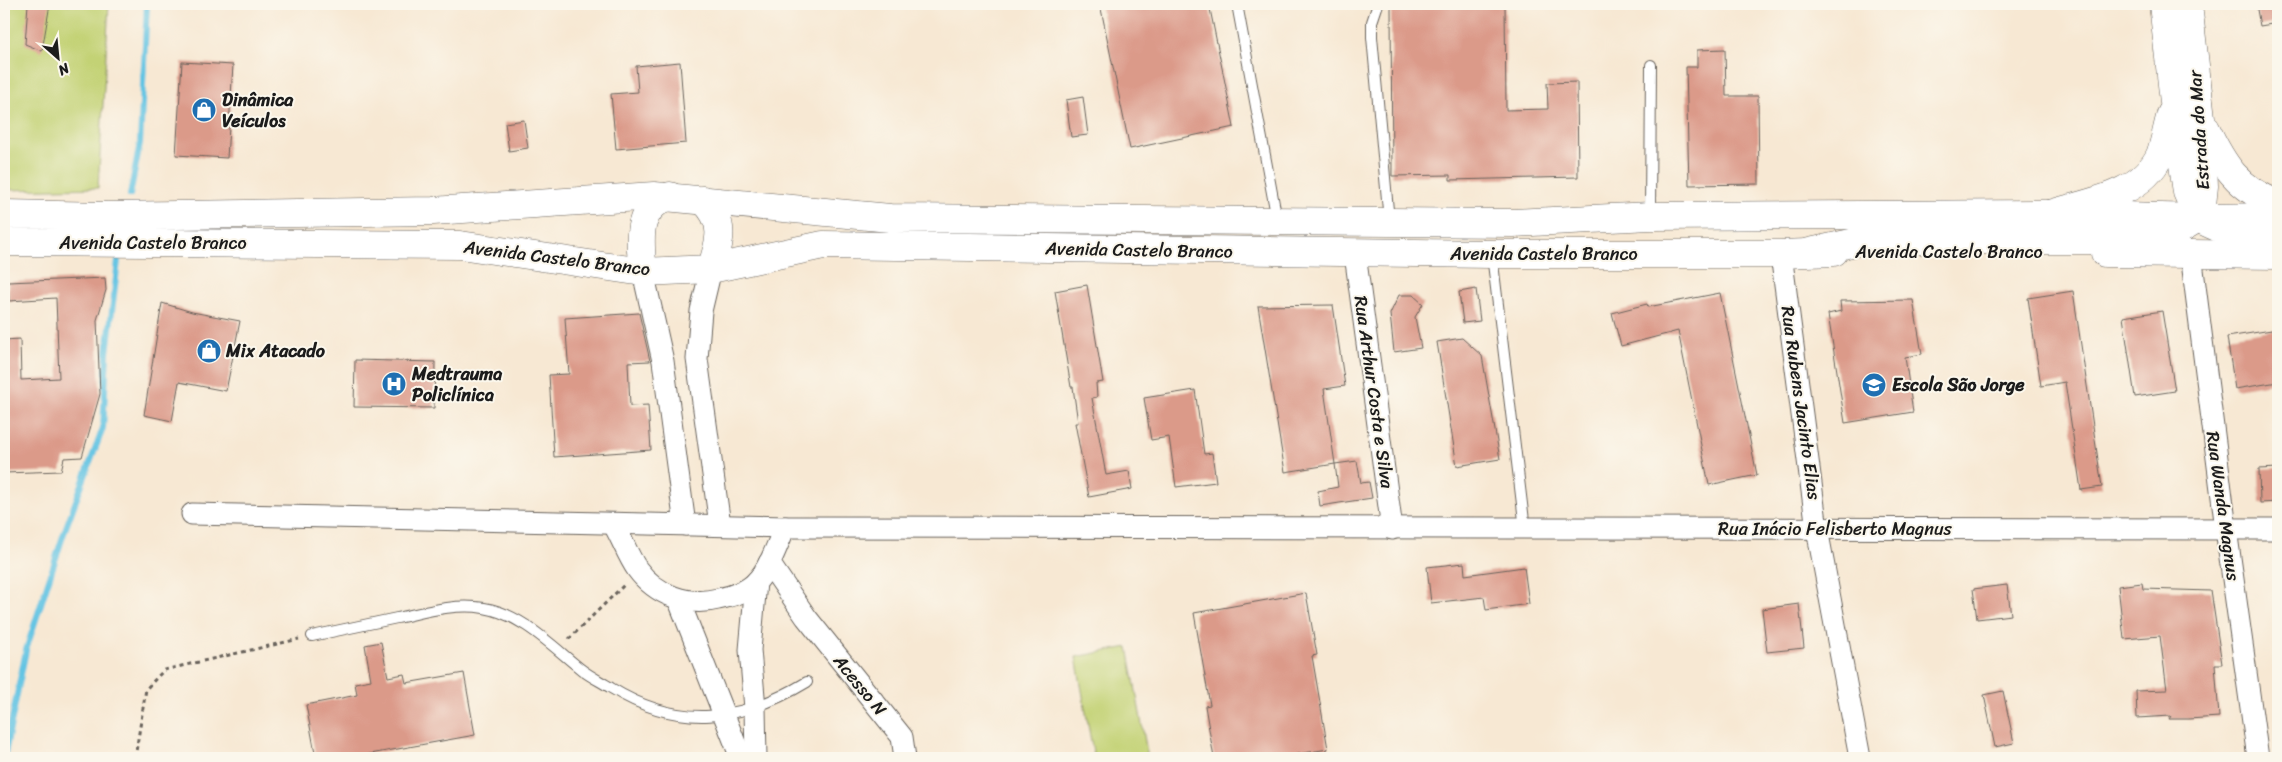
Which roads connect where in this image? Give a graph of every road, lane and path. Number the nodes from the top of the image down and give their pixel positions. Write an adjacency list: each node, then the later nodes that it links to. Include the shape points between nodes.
1 (1237, 4): 16 (lane)
2 (1378, 4): 17 (lane, via 1372,22 1372,37)
3 (2163, 4): 6 (main road, Estrada do Mar)
4 (2188, 4): 7 (main road, Estrada do Mar)
5 (1651, 65): 13 (lane)
6 (2174, 102): 12 (main road, via 2160,154 2143,178 2121,192); 15 (main road, Estrada do Mar, via 2187,192)
7 (2201, 118): 10 (main road, via 2227,169 2254,192); 15 (main road, Estrada do Mar, via 2204,186)
8 (670, 196): 9 (main road, Avenida Castelo Branco); 11 (main road, Avenida Castelo Branco, via 433,211 109,216); 27 (main road, via 657,200 643,220)
9 (703, 200): 16 (main road, Avenida Castelo Branco, via 890,218); 26 (main road, via 718,218 720,230)
10 (2278, 204)
11 (4, 214)
12 (2050, 214): 13 (main road, Avenida Castelo Branco); 15 (main road, Avenida Castelo Branco)
13 (1650, 216): 17 (main road, Avenida Castelo Branco, via 1513,223)
14 (2278, 217): 15 (main road, Avenida Castelo Branco)
15 (2198, 218): 18 (main road, via 2237,236); 20 (main road, via 2168,236 2141,240 1865,240)
16 (1277, 221): 17 (main road, Avenida Castelo Branco)
17 (1390, 222)
18 (2278, 239)
19 (4, 242): 27 (main road, Avenida Castelo Branco, via 460,245)
20 (1810, 252): 23 (main road, Avenida Castelo Branco); 24 (main road, Avenida Castelo Branco)
21 (1355, 254): 22 (main road, Avenida Castelo Branco); 26 (main road, Avenida Castelo Branco, via 822,245); 38 (street, Rua Arthur Costa e Silva)
22 (1492, 254): 23 (main road, Avenida Castelo Branco); 35 (lane)
23 (1781, 254): 36 (street, Rua Rubens Jacinto Elias)
24 (2191, 254): 25 (main road, Avenida Castelo Branco); 37 (street, Rua Wanda Magnus)
25 (2278, 255)
26 (711, 269): 27 (main road, Avenida Castelo Branco); 28 (street, via 701,311)
27 (643, 272): 29 (street)
28 (697, 359): 29 (street); 33 (street)
29 (663, 361): 32 (street)
30 (192, 514): 31 (street, Rua Inácio Felisberto Magnus)
31 (614, 525): 32 (street, Rua Inácio Felisberto Magnus); 41 (street)
32 (685, 525): 33 (street, Rua Inácio Felisberto Magnus)
33 (720, 525): 34 (street, Rua Inácio Felisberto Magnus)
34 (785, 528): 38 (street, Rua Inácio Felisberto Magnus); 40 (street)
35 (1525, 529): 36 (street, Rua Inácio Felisberto Magnus); 38 (street, Rua Inácio Felisberto Magnus)
36 (1817, 529): 37 (street, Rua Inácio Felisberto Magnus); 53 (street, Rua Rubens Jacinto Elias)
37 (2226, 529): 39 (street, Rua Inácio Felisberto Magnus); 54 (street, Rua Wanda Magnus)
38 (1392, 530)
39 (2278, 530)
40 (769, 563): 42 (street); 52 (street, Acesso N, via 806,617 902,737)
41 (638, 570): 43 (street, via 656,588); 45 (path, via 591,620)
42 (756, 582): 43 (street, via 738,594 707,602); 47 (street, via 750,650)
43 (679, 601): 48 (street)
44 (312, 636): 45 (lane, via 444,608 484,608 524,623); 49 (path, via 164,670 146,689)
45 (558, 649): 48 (lane, via 584,671 632,701 666,713 695,717)
46 (807, 682): 47 (lane, via 781,698)
47 (755, 708): 48 (lane); 51 (street)
48 (724, 715): 50 (street)
49 (135, 758)
50 (741, 758)
51 (756, 758)
52 (905, 758)
53 (1860, 758)
54 (2258, 758)

